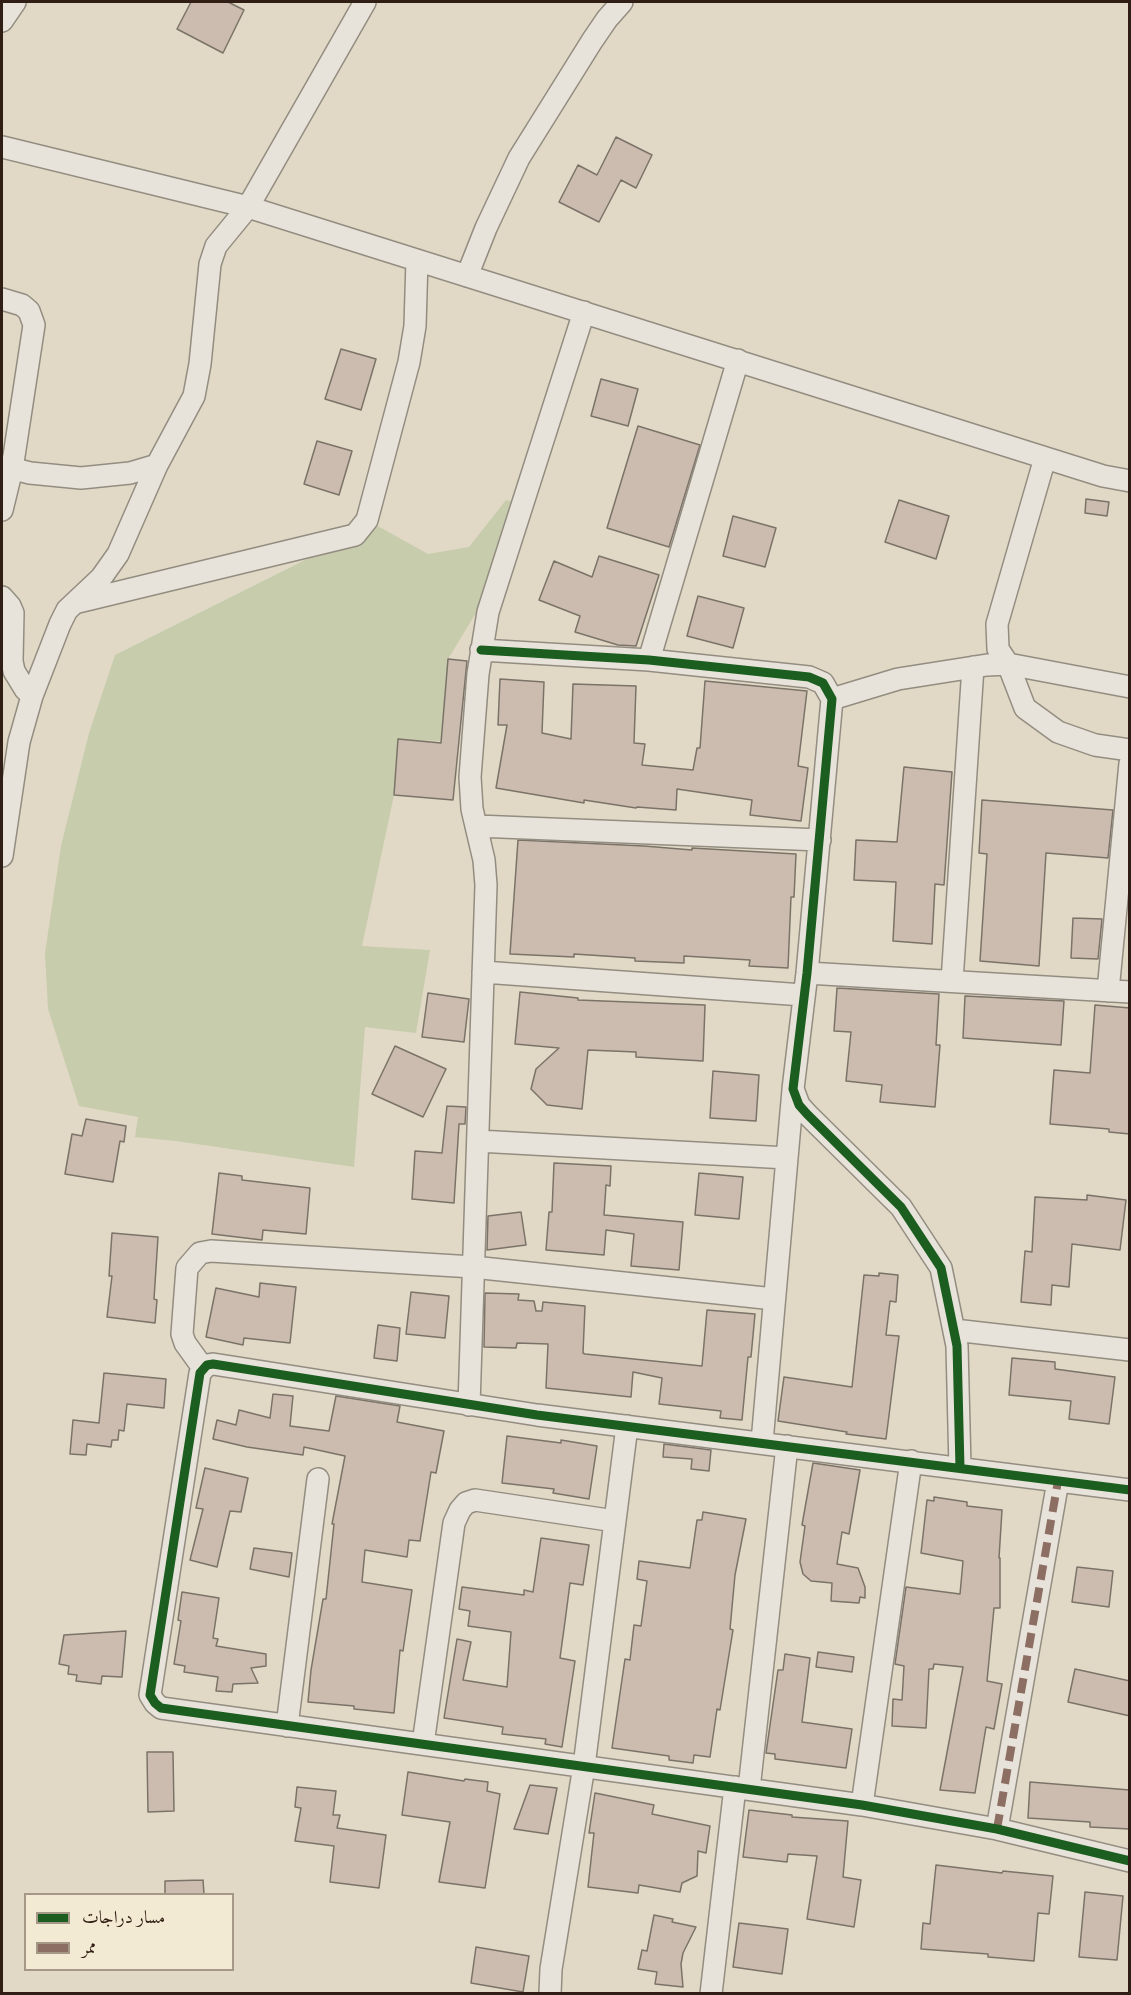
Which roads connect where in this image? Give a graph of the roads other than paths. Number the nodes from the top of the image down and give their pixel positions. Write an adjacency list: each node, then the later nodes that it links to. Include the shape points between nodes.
1 (15, 2): 4 (street)
2 (365, 2): 6 (street)
3 (622, 2): 8 (street, via 592,41 519,158)
4 (2, 21)
5 (5, 146): 6 (street)
6 (248, 207): 7 (street); 13 (street, via 223,236 213,255 194,396)
7 (417, 260): 8 (street); 18 (street, via 415,326 409,362 367,520 356,535)
8 (467, 276): 10 (street)
9 (2, 299): 14 (street, via 22,305 34,325)
10 (584, 312): 11 (street); 19 (street, via 488,612)
11 (738, 360): 12 (street); 20 (street)
12 (1045, 458): 15 (street); 21 (street, via 997,624 998,649)
13 (157, 465): 14 (street, via 81,478); 18 (street, via 118,554 102,578)
14 (7, 467): 16 (street)
15 (1130, 481)
16 (2, 510)
17 (2, 597): 24 (street, via 14,613 14,671)
18 (74, 603): 24 (street, via 60,624)
19 (481, 650): 20 (street); 29 (street, via 470,777)
20 (649, 660): 25 (street, via 809,677 823,683)
21 (1008, 664): 22 (street); 23 (street); 26 (street, via 1025,708 1058,732 1095,745)
22 (974, 667): 25 (street, via 898,679); 34 (street)
23 (1130, 687)
24 (32, 696): 28 (street)
25 (832, 699): 30 (street)
26 (1130, 750)
27 (1130, 763): 35 (street)
28 (6, 795): 31 (street)
29 (477, 826): 30 (street); 32 (street, via 486,885)
30 (820, 840): 33 (street)
31 (2, 856)
32 (483, 972): 37 (street); 39 (street)
33 (807, 973): 34 (street); 37 (street)
34 (952, 981): 35 (street)
35 (1108, 991): 36 (street)
36 (1130, 992)
37 (804, 995): 38 (street)
38 (793, 1089): 40 (street); 43 (street, via 807,1114 901,1207 941,1268)
39 (478, 1141): 40 (street); 41 (street)
40 (787, 1158): 42 (street)
41 (473, 1267): 42 (street); 45 (street, via 200,1252 187,1268 182,1334); 46 (street)
42 (774, 1299): 48 (street)
43 (954, 1330): 44 (street); 51 (street)
44 (1130, 1350)
45 (203, 1368): 46 (street, via 219,1364); 56 (street, via 196,1392 150,1695 161,1708)
46 (469, 1405): 47 (street)
47 (627, 1426): 48 (street); 55 (street)
48 (762, 1442): 49 (street)
49 (787, 1446): 50 (street); 59 (street)
50 (911, 1461): 51 (street); 60 (street)
51 (960, 1468): 53 (street)
52 (318, 1479): 56 (street)
53 (1058, 1480): 54 (street); 61 (street)
54 (1130, 1490)
55 (615, 1521): 57 (street, via 475,1500 466,1503 454,1523); 58 (street)
56 (287, 1726): 57 (street)
57 (423, 1744): 58 (street)
58 (584, 1767): 59 (street); 63 (street)
59 (742, 1788): 60 (street); 64 (street)
60 (862, 1805): 61 (street)
61 (996, 1830): 62 (street)
62 (1130, 1861)
63 (550, 1994)
64 (711, 1994)

